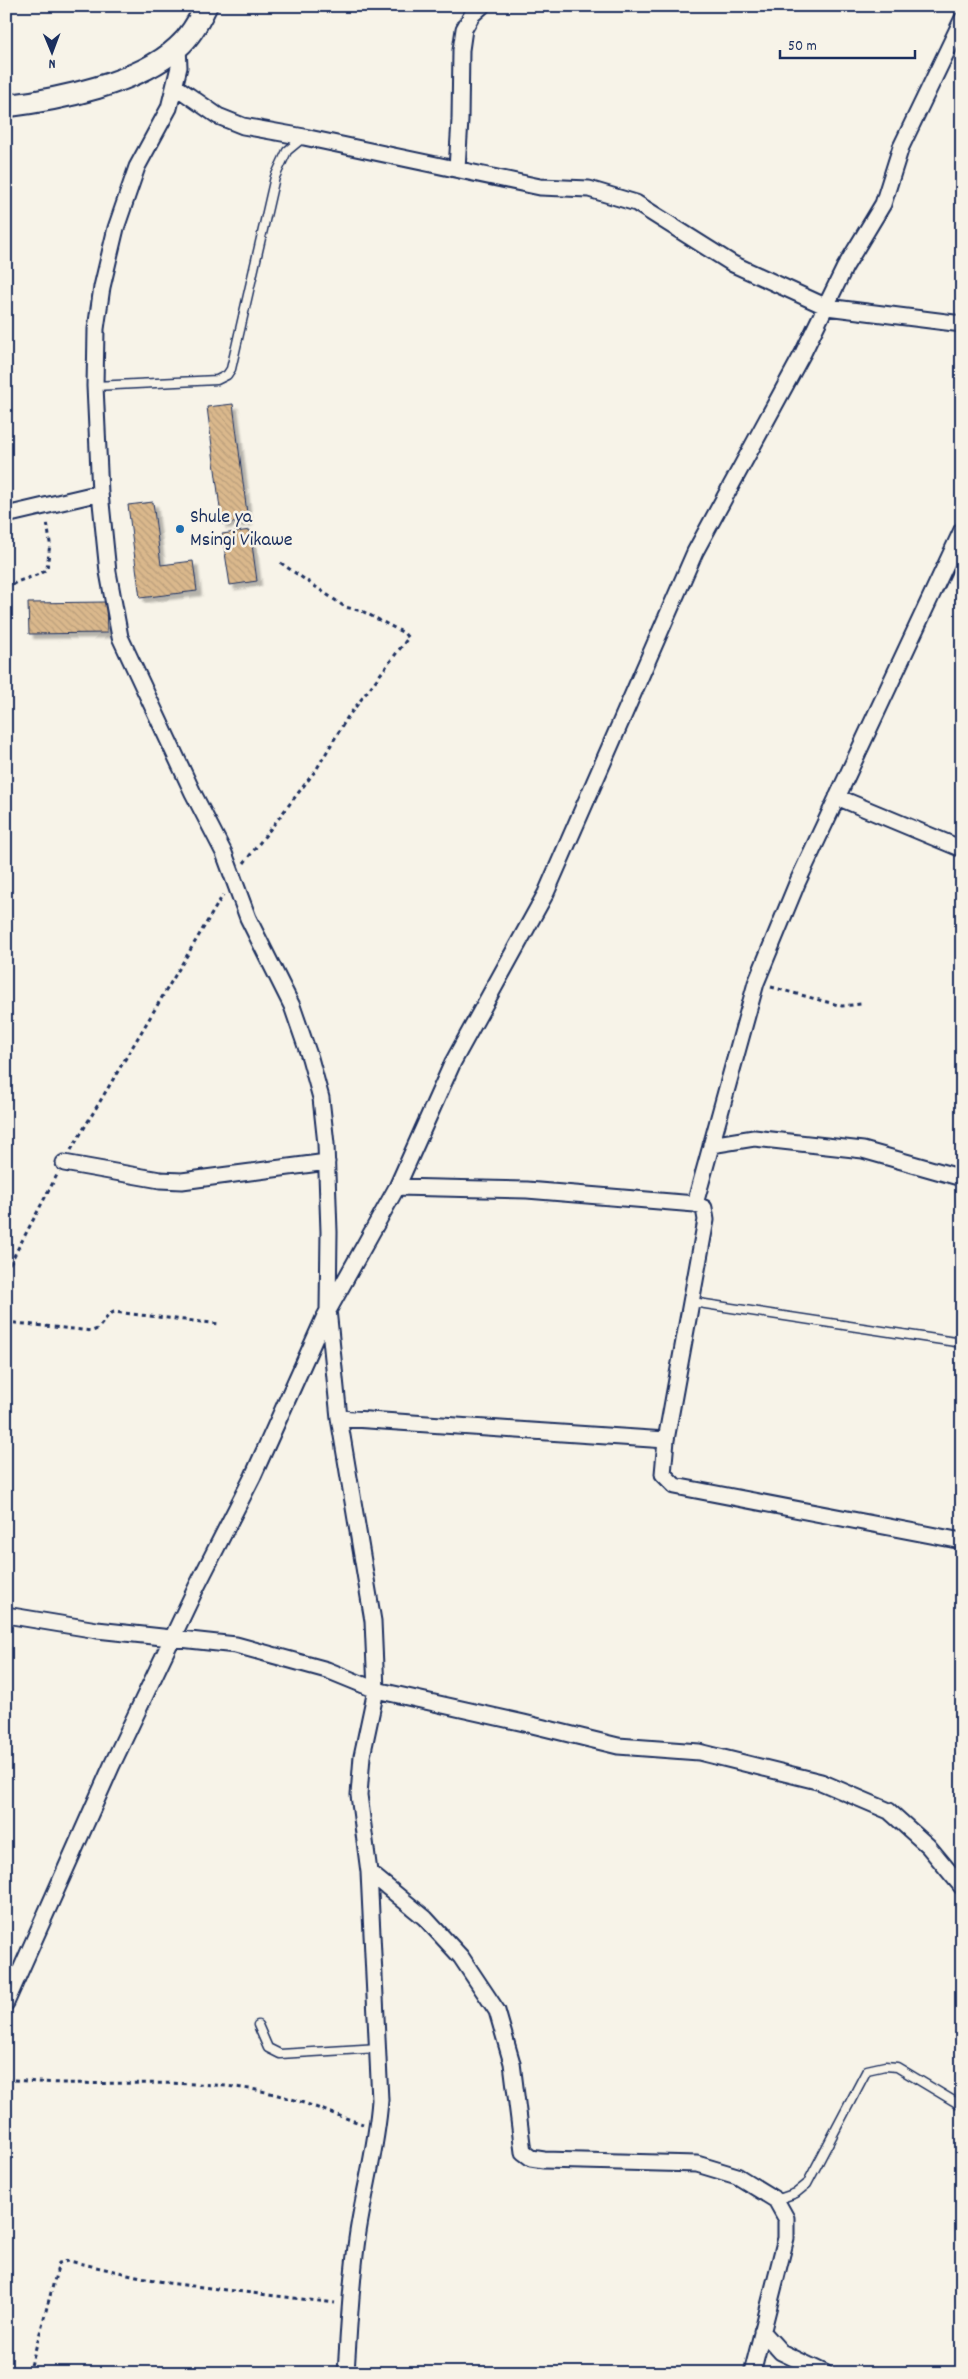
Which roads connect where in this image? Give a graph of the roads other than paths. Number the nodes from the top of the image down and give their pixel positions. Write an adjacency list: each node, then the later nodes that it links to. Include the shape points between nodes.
1 (206, 6): 4 (street, via 197,25)
2 (482, 6): 8 (street, via 472,15 464,30)
3 (962, 20): 9 (street, via 901,147 883,204 845,266)
4 (178, 47): 5 (street); 6 (street, via 155,64 114,81 44,101)
5 (175, 86): 7 (street, via 218,116 243,126); 11 (street, via 170,108 137,167 116,228 96,329)
6 (6, 106)
7 (304, 137): 8 (street); 11 (lane, via 287,151 275,177 227,375 217,380)
8 (457, 169): 9 (street, via 540,187 588,189 636,203 733,264)
9 (827, 307): 10 (street); 21 (street, via 694,552 546,893 453,1062)
10 (962, 324)
11 (96, 386): 12 (street)
12 (100, 494): 13 (street); 18 (street, via 108,572 120,636 224,853 248,918 292,1006 322,1098)
13 (6, 515)
14 (962, 530): 15 (street)
15 (837, 796): 16 (street); 17 (street, via 756,983)
16 (962, 849)
17 (711, 1145): 20 (street, via 754,1138 863,1150); 22 (street)
18 (327, 1162): 19 (street, via 182,1181); 24 (street)
19 (64, 1163)
20 (962, 1178)
21 (397, 1187): 22 (street, via 527,1190); 24 (street)
22 (695, 1204): 23 (street, via 704,1208 706,1220)
23 (692, 1302): 25 (lane); 27 (street)
24 (328, 1310): 26 (street); 30 (street, via 253,1476)
25 (962, 1343)
26 (339, 1418): 27 (street); 31 (street, via 369,1590)
27 (666, 1440): 28 (street, via 663,1474 674,1486)
28 (962, 1541)
29 (6, 1615): 30 (street, via 97,1630)
30 (173, 1637): 31 (street, via 258,1650 327,1670); 34 (street)
31 (376, 1690): 32 (street, via 362,1756 359,1795); 33 (street, via 618,1746 699,1752 821,1782 889,1811 928,1846)
32 (369, 1872): 36 (street); 38 (street, via 425,1918 461,1957 497,2011 512,2063 522,2152 531,2158 544,2160 697,2164 737,2176)
33 (962, 1887)
34 (6, 2003)
35 (258, 2025): 36 (lane, via 268,2048 280,2054)
36 (379, 2048): 40 (street, via 378,2129 358,2234)
37 (962, 2106): 38 (lane, via 897,2066 867,2070 807,2184 796,2193)
38 (776, 2200): 39 (street, via 786,2218 786,2238)
39 (762, 2331): 41 (street); 42 (street, via 781,2352)
40 (346, 2373)
41 (752, 2373)
42 (825, 2373)

